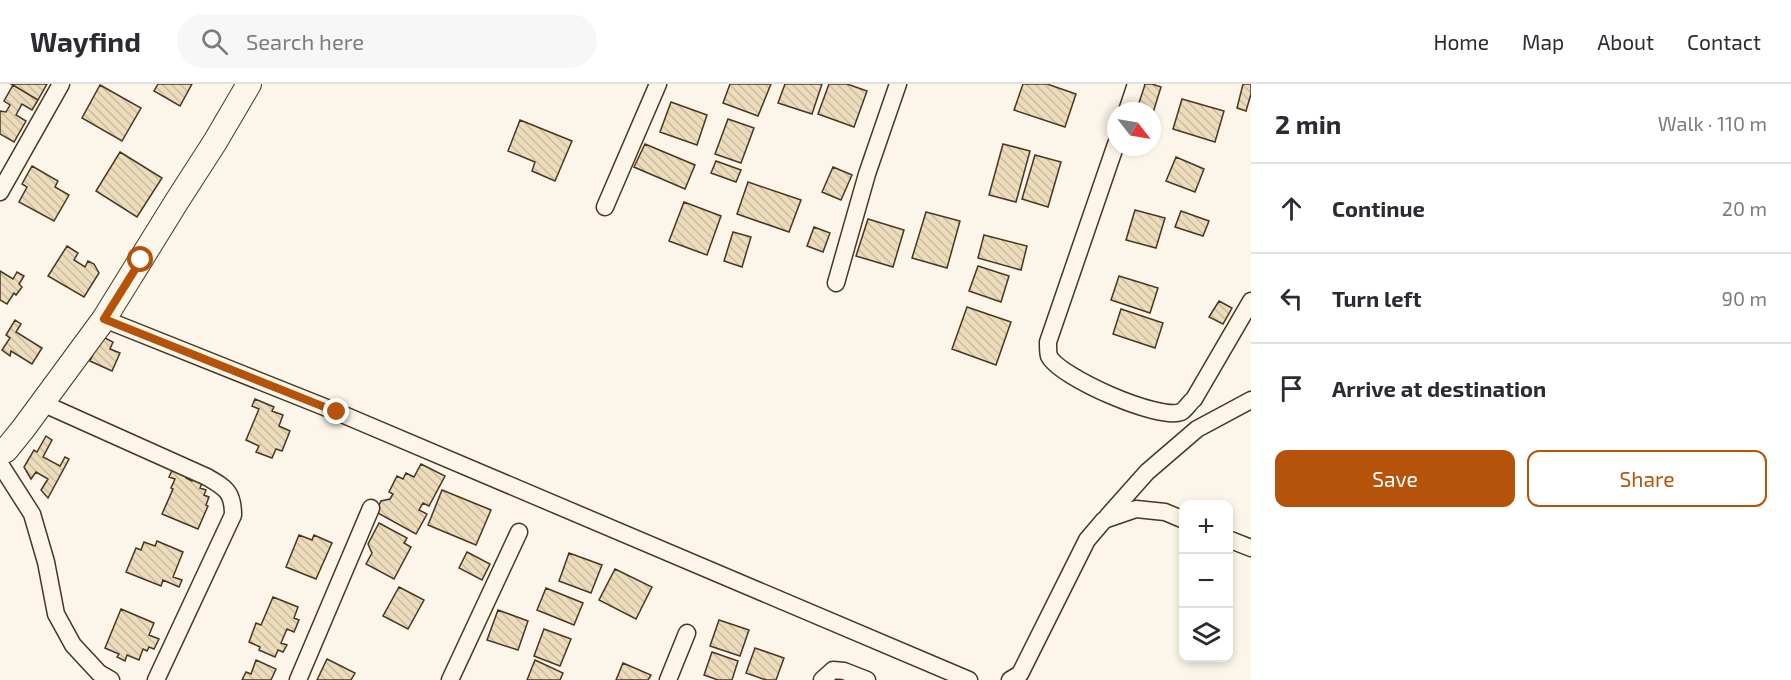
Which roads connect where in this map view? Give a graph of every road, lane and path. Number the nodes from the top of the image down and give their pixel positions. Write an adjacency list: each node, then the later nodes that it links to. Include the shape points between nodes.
1 (62, 84): 8 (street)
2 (249, 84): 12 (main road)
3 (658, 84): 9 (street)
4 (898, 84): 10 (street)
5 (1136, 84): 6 (street)
6 (1130, 102)
7 (1112, 156): 11 (street, via 1048,342 1049,356 1059,367 1117,400 1164,414 1181,412 1194,399)
8 (0, 192)
9 (605, 207)
10 (836, 284)
11 (1251, 301)
12 (104, 319): 14 (main road); 31 (street, via 348,417)
13 (1251, 400): 19 (street, via 1197,429 1147,472)
14 (42, 403): 15 (main road); 25 (street, via 207,477 225,487 233,501 233,515)
15 (0, 453)
16 (0, 464): 24 (street, via 32,514 56,614 73,645)
17 (371, 508): 26 (street)
18 (1179, 518): 19 (street, via 1136,508)
19 (1104, 520): 32 (street, via 1087,540 1020,674)
20 (519, 532): 27 (street)
21 (1233, 541): 22 (street)
22 (1251, 548)
23 (687, 633): 28 (street)
24 (111, 680)
25 (156, 680)
26 (298, 680)
27 (450, 680)
28 (668, 680)
29 (822, 680): 30 (street, via 833,670)
30 (867, 680)
31 (969, 680)
32 (1010, 680)

